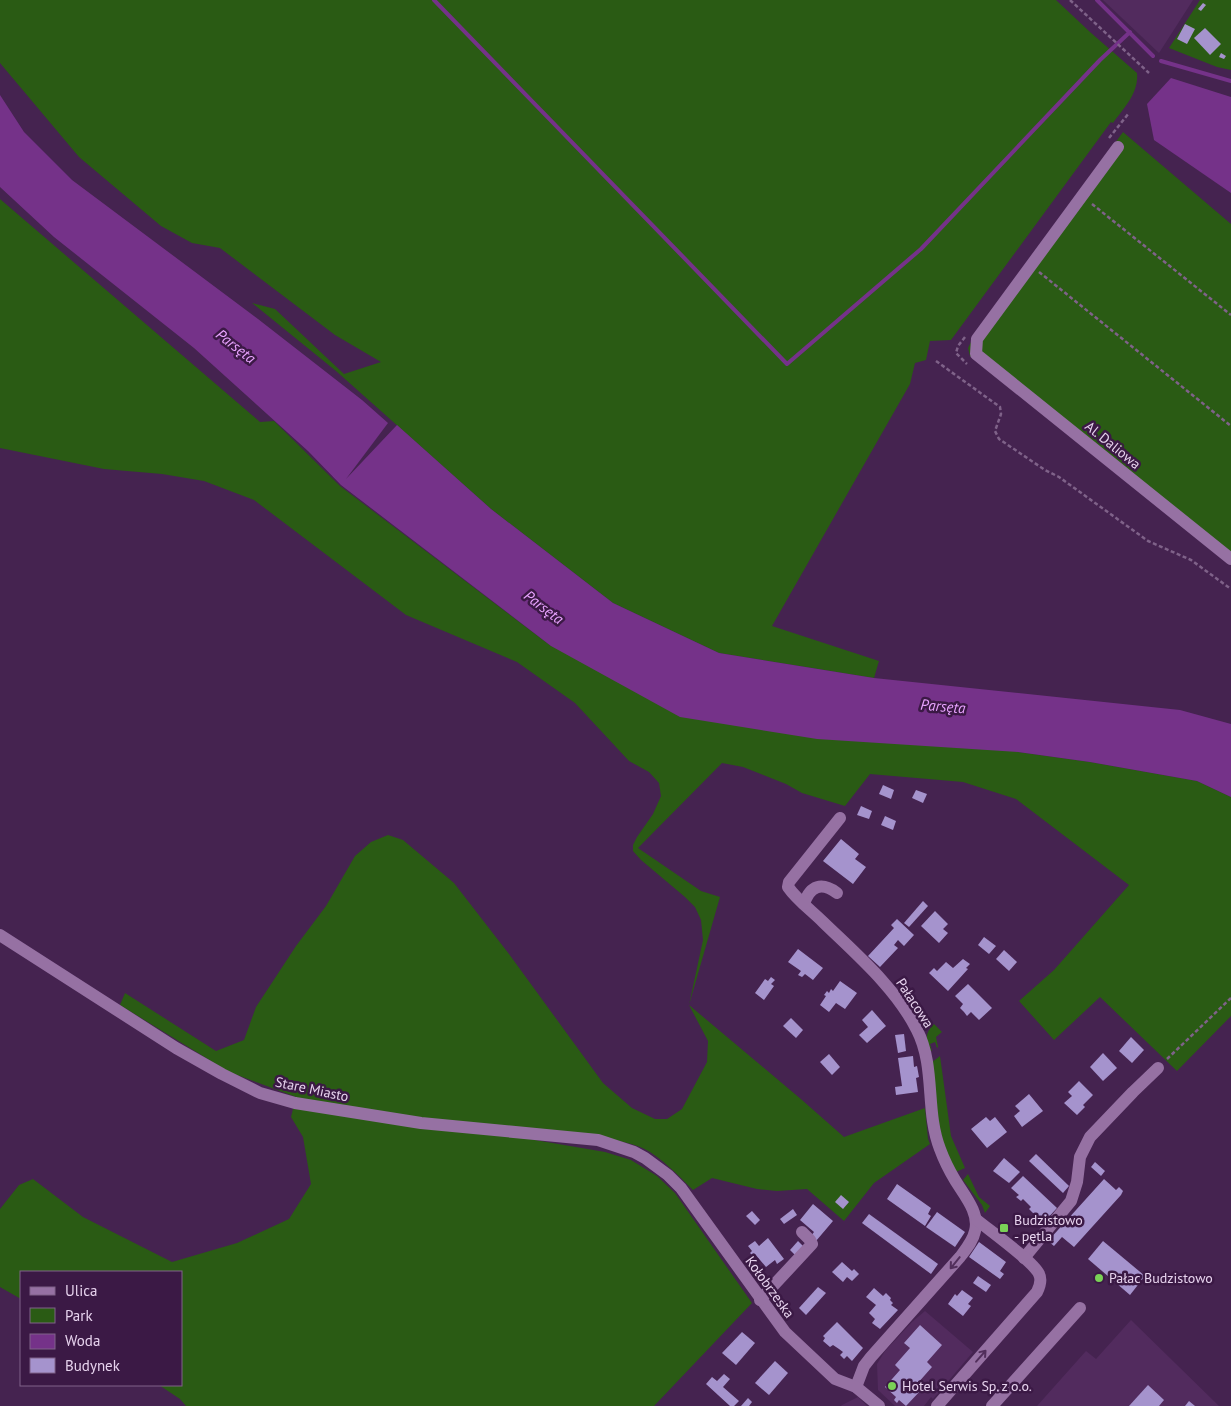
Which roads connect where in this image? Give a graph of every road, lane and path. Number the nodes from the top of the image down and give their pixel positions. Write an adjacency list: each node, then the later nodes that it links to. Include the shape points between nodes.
1 (1070, 0): 2 (path)
2 (1149, 74)
3 (1129, 113): 4 (path)
4 (1112, 144): 5 (street)
5 (1081, 195): 6 (street); 7 (path)
6 (1030, 265): 11 (path); 12 (street, Al. Daliowa, via 977,339 976,354)
7 (1231, 315)
8 (970, 330): 10 (path, via 956,353)
9 (936, 361): 13 (path, via 1000,407 995,431 999,439 1059,477 1148,541 1191,560)
10 (971, 367)
11 (1231, 426)
12 (1231, 558)
13 (1231, 589)
14 (840, 818): 16 (street, Pałacowa, via 789,882 790,891)
15 (837, 893): 16 (street, via 830,888 816,887 810,890)
16 (804, 904): 21 (street, Pałacowa, via 873,970 916,1027 926,1059 939,1146)
17 (0, 935): 20 (street, Stare Miasto, via 176,1048 260,1093 295,1103 421,1123 598,1140 634,1152)
18 (1231, 998): 19 (path)
19 (1158, 1068): 23 (street, via 1090,1137 1080,1157 1071,1201)
20 (656, 1165): 24 (street, Kołobrzeska, via 681,1188)
21 (976, 1220): 23 (street, Pałacowa); 26 (street, one-way to 26, via 976,1230 960,1257 871,1357)
22 (802, 1232): 24 (street, via 812,1244)
23 (1024, 1258): 28 (street, Pałacowa, one-way to 23, via 1037,1292 1041,1279 1039,1273)
24 (760, 1300): 26 (street, Kołobrzeska, via 785,1332 822,1368 835,1379)
25 (1080, 1308): 29 (street)
26 (856, 1387): 27 (street, Kołobrzeska)
27 (870, 1403)
28 (937, 1406)
29 (992, 1406)

